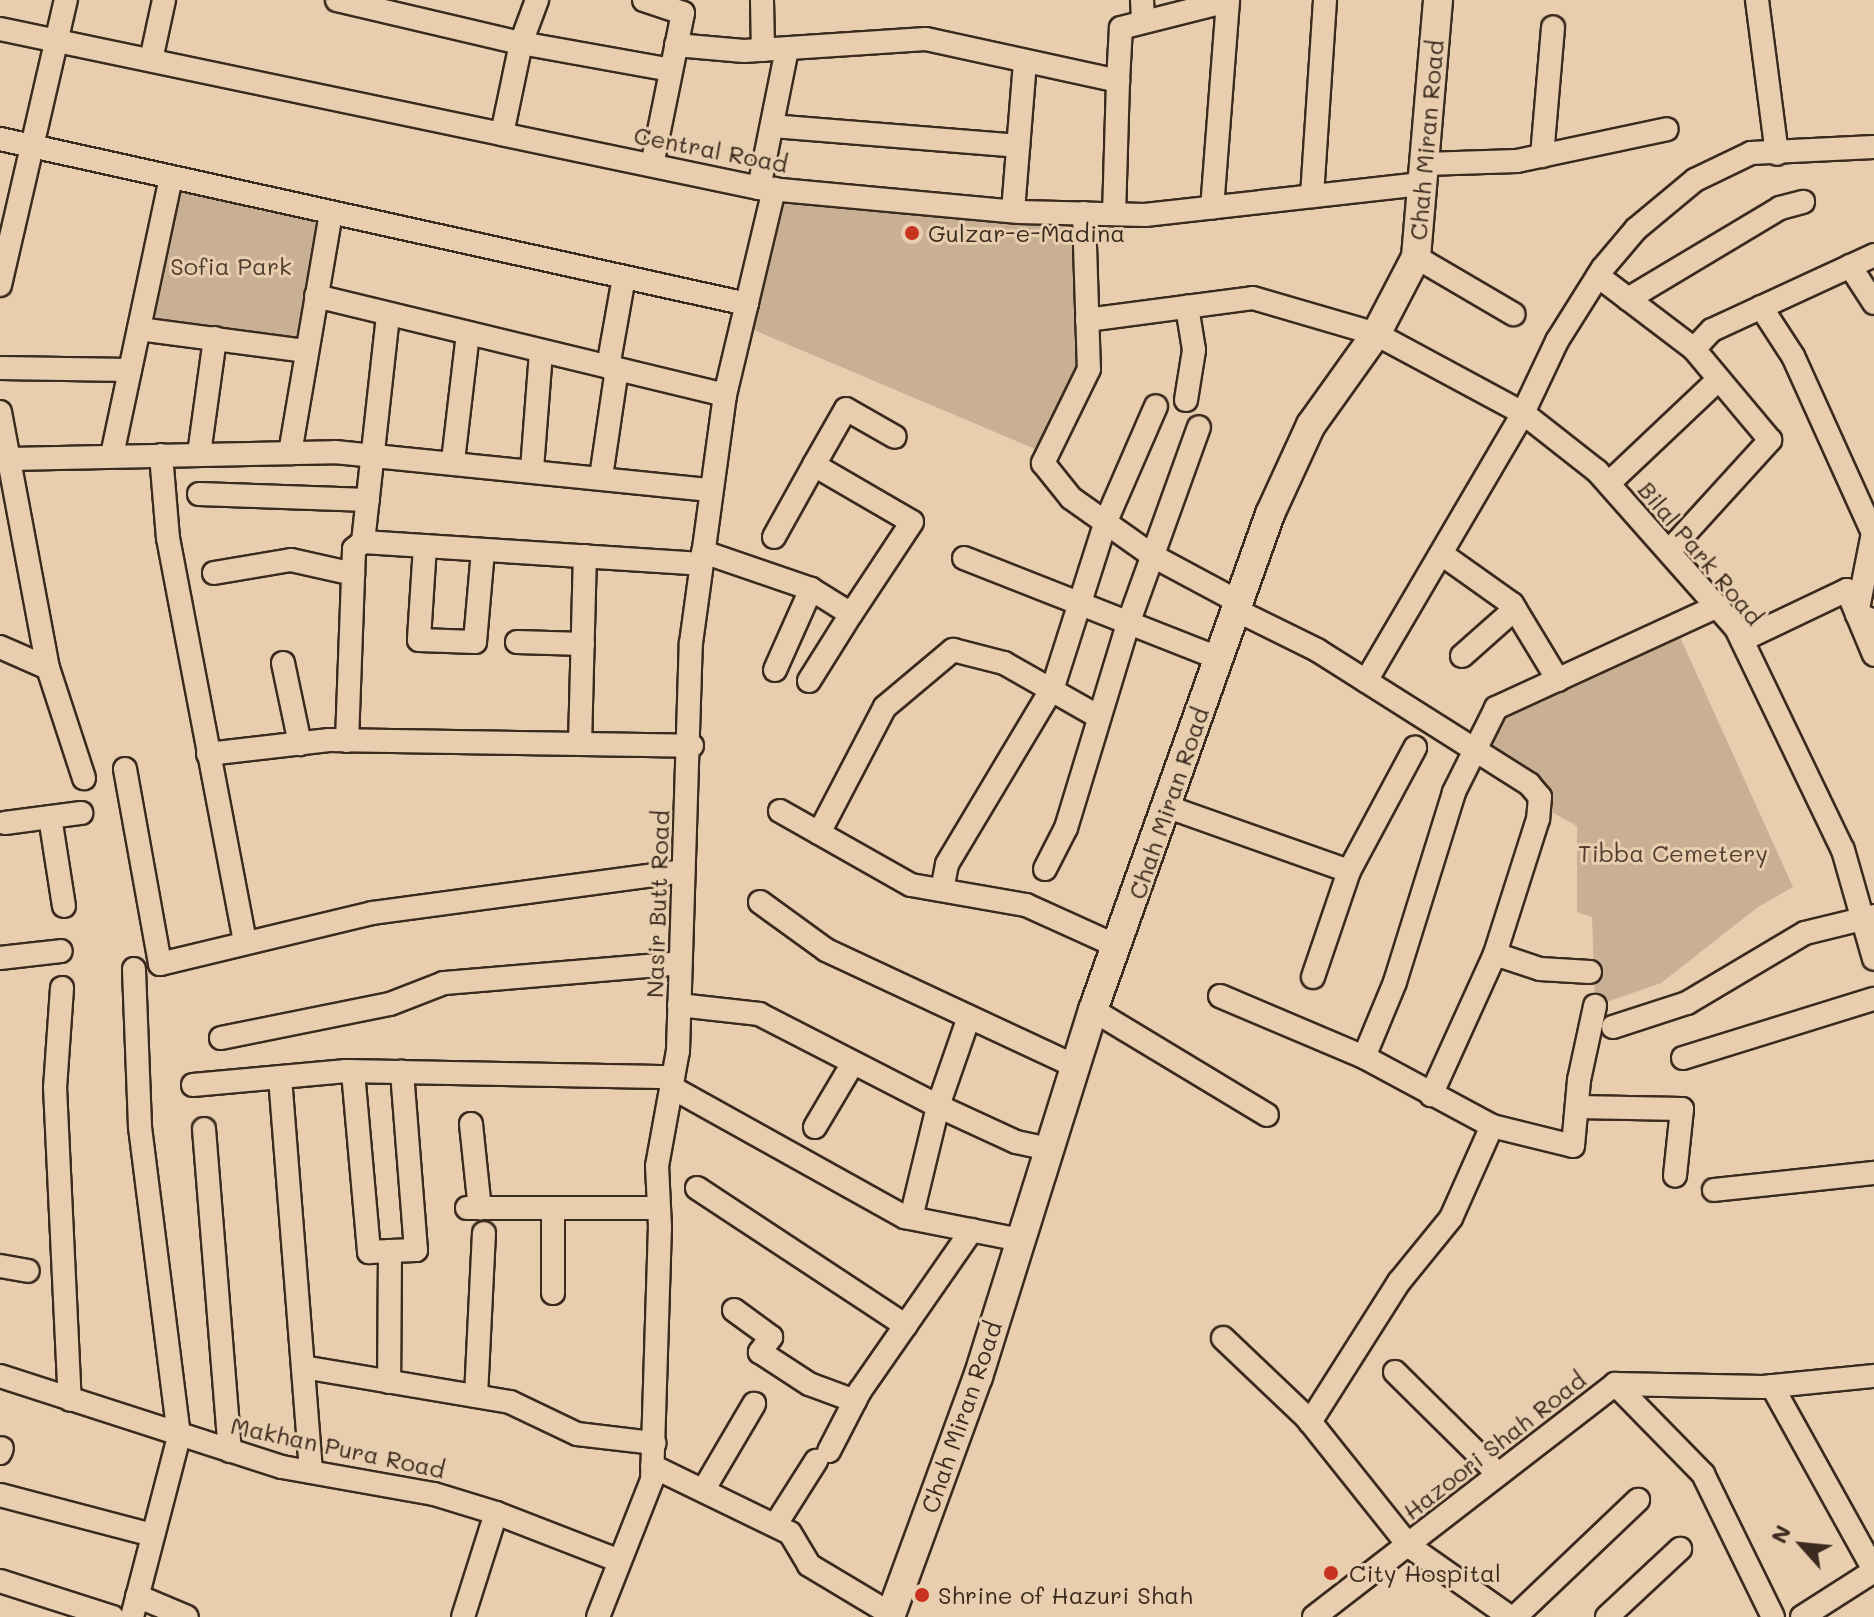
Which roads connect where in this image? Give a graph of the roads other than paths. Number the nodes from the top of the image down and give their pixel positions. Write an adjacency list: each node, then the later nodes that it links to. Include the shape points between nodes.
1 (66, 0): 14 (street)
2 (164, 0): 19 (street)
3 (337, 0): 15 (street)
4 (537, 0): 15 (street)
5 (644, 0): 16 (street, via 683,13)
6 (762, 0): 18 (street)
7 (1228, 0): 11 (street); 38 (street)
8 (1325, 0): 36 (street)
9 (1438, 0): 33 (main road, Chah Miran Road)
10 (1757, 0): 30 (street)
11 (1142, 10): 22 (street, via 1121,28)
12 (1553, 27): 31 (street)
13 (0, 29): 14 (street, Central Road)
14 (56, 41): 19 (street, Central Road); 27 (street)
15 (521, 43): 21 (street); 25 (street)
16 (676, 45): 18 (street); 21 (street)
17 (787, 49): 18 (street); 20 (street, via 926,39); 23 (street, Nasir Butt Road)
18 (763, 50)
19 (151, 60): 25 (street, Central Road)
20 (1025, 61): 22 (street); 28 (street)
21 (671, 70): 32 (street)
22 (1118, 81): 42 (street)
23 (772, 126): 28 (street); 35 (street, Nasir Butt Road)
24 (1667, 129): 31 (street, Central Road)
25 (502, 134): 32 (street, Central Road)
26 (0, 139): 27 (street)
27 (30, 146): 34 (street); 48 (street)
28 (1018, 146): 39 (street)
29 (1874, 147): 30 (street)
30 (1777, 154): 46 (street, via 1751,153 1695,180 1636,229)
31 (1542, 156): 33 (street, Central Road)
32 (652, 165): 35 (street, Central Road)
33 (1424, 174): 36 (street, Central Road); 44 (main road, Chah Miran Road)
34 (171, 177): 40 (street); 58 (street)
35 (767, 188): 39 (street, Central Road); 52 (street, Nasir Butt Road)
36 (1312, 196): 38 (street, Central Road)
37 (1803, 202): 50 (street, via 1780,208)
38 (1212, 207): 42 (street, Central Road)
39 (1013, 211): 41 (street, Central Road)
40 (331, 212): 47 (street); 49 (street)
41 (1084, 213): 42 (street, Central Road); 57 (street)
42 (1114, 214)
43 (1874, 255): 45 (street)
44 (1416, 257): 56 (street); 60 (main road, Chah Miran Road)
45 (1850, 266): 51 (street); 54 (street)
46 (1598, 276): 50 (street); 73 (street, via 1557,341)
47 (624, 277): 52 (street); 66 (street)
48 (0, 285)
49 (316, 296): 55 (street); 63 (street)
50 (1628, 299): 62 (street)
51 (1874, 303)
52 (747, 304): 69 (street, Nasir Butt Road)
53 (1187, 307): 57 (street, Bilal Park Road); 60 (street, Bilal Park Road, via 1253,298); 70 (street, via 1194,350)
54 (1761, 307): 62 (street, via 1712,330); 91 (street, via 1793,356)
55 (388, 314): 59 (street); 80 (street)
56 (1513, 314)
57 (1087, 320): 90 (street, via 1089,369 1043,463 1071,498)
58 (139, 329): 61 (street); 67 (street)
59 (468, 333): 64 (street); 82 (street)
60 (1376, 334): 73 (street, Bilal Park Road); 105 (main road, Chah Miran Road, via 1311,425)
61 (215, 338): 63 (street); 77 (street)
62 (1694, 349): 68 (street)
63 (307, 351): 76 (street)
64 (541, 351): 66 (street); 84 (street)
65 (0, 368): 67 (street)
66 (612, 368): 69 (street); 85 (street)
67 (130, 370): 78 (street)
68 (1719, 379): 86 (street); 96 (street, via 1770,440)
69 (725, 395): 87 (street, Nasir Butt Road)
70 (1186, 400)
71 (1156, 406): 90 (street)
72 (0, 412): 81 (street)
73 (1523, 413): 86 (street, Bilal Park Road); 97 (street)
74 (1199, 427): 99 (street)
75 (895, 437): 83 (street, via 846,409)
76 (290, 453): 77 (street); 80 (street)
77 (199, 454): 79 (street)
78 (112, 455): 79 (street); 81 (street)
79 (161, 455): 133 (street, via 168,538)
80 (373, 455): 82 (street); 89 (street)
81 (9, 459): 120 (street)
82 (453, 461): 84 (street)
83 (814, 465): 92 (street); 109 (street, via 912,522)
84 (532, 469): 85 (street)
85 (601, 477): 87 (street)
86 (1609, 483): 96 (street, Bilal Park Road)
87 (711, 490): 100 (street, Nasir Butt Road)
88 (199, 494): 89 (street)
89 (368, 500): 93 (street)
90 (1106, 521): 99 (street); 106 (street)
91 (1874, 533): 110 (street)
92 (774, 537)
93 (363, 542): 94 (street); 103 (street, via 354,549)
94 (425, 546): 95 (street); 95 (street, via 419,640 475,642)
95 (483, 550): 98 (street)
96 (1670, 550): 107 (street, Bilal Park Road)
97 (1443, 555): 108 (street); 124 (street)
98 (585, 556): 100 (street); 114 (street)
99 (1153, 556): 105 (street); 111 (street)
100 (702, 558): 104 (street); 130 (street, Nasir Butt Road, via 691,643)
101 (964, 558): 106 (street)
102 (214, 573): 103 (street, via 291,560)
103 (353, 574): 127 (street)
104 (811, 589): 109 (street); 121 (street)
105 (1235, 605): 118 (main road, Chah Miran Road); 124 (street)
106 (1080, 606): 111 (street); 125 (street)
107 (1718, 606): 112 (street, Bilal Park Road); 122 (street)
108 (1515, 609): 117 (street); 122 (street)
109 (851, 614): 123 (street)
110 (1865, 617): 112 (street, via 1847,590); 116 (street)
111 (1128, 624): 118 (street); 126 (street)
112 (1742, 640): 148 (street, Bilal Park Road, via 1843,850)
113 (517, 642): 114 (street)
114 (583, 644): 129 (street)
115 (0, 647): 120 (street)
116 (1874, 655)
117 (1462, 656)
118 (1218, 658): 136 (main road, Chah Miran Road)
119 (283, 663): 128 (street)
120 (48, 668): 135 (street)
121 (775, 670)
122 (1558, 680): 132 (street, via 1496,708)
123 (809, 681)
124 (1366, 681): 132 (street)
125 (1053, 687): 126 (street); 141 (street, via 1004,663 953,650 885,707); 145 (street, via 947,864)
126 (1099, 717): 142 (street, via 1066,828)
127 (347, 741): 128 (street); 129 (street)
128 (300, 744): 133 (street)
129 (580, 744): 130 (street)
130 (692, 746): 143 (street, Nasir Butt Road)
131 (1415, 748): 144 (street)
132 (1475, 749): 152 (street, via 1540,797 1538,819); 168 (street, via 1454,792 1395,982)
133 (208, 754): 149 (street)
134 (125, 769): 149 (street, via 160,964)
135 (84, 778)
136 (1168, 807): 144 (street); 150 (main road, Chah Miran Road)
137 (780, 811): 141 (street)
138 (81, 813): 139 (street)
139 (50, 817): 140 (street); 147 (street)
140 (2, 829)
141 (819, 833): 145 (street, via 911,885)
142 (1045, 869)
143 (683, 871): 149 (street, via 373,913); 155 (street, Nasir Butt Road)
144 (1349, 871): 158 (street)
145 (942, 890): 150 (street, via 1026,905)
146 (760, 902): 165 (street, via 826,950)
147 (64, 906)
148 (1868, 917): 154 (street, Bilal Park Road); 166 (street, via 1805,933 1687,1003)
149 (245, 943)
150 (1117, 946): 164 (main road, Chah Miran Road)
151 (61, 951): 153 (street)
152 (1495, 954): 157 (street, via 1540,969); 177 (street)
153 (0, 958)
154 (1874, 959)
155 (680, 963): 162 (street, Nasir Butt Road); 167 (street, via 444,983 390,1004)
156 (134, 969): 215 (street, via 140,1126)
157 (1590, 972)
158 (1313, 977)
159 (62, 988): 211 (street, via 55,1087)
160 (1220, 996): 168 (street)
161 (1874, 999): 169 (street)
162 (679, 1005): 170 (street, via 759,1014); 175 (street, Nasir Butt Road)
163 (1595, 1006): 179 (street)
164 (1093, 1010): 171 (main road, Chah Miran Road); 180 (street)
165 (969, 1017): 171 (street); 178 (street)
166 (1613, 1027)
167 (221, 1038)
168 (1364, 1057): 177 (street)
169 (1683, 1058)
170 (853, 1063): 178 (street); 183 (street)
171 (1075, 1066): 185 (main road, Chah Miran Road)
172 (353, 1072): 173 (street); 174 (street); 196 (street, via 369,1252)
173 (402, 1072): 175 (street); 196 (street, via 416,1250)
174 (280, 1077): 176 (street); 203 (street)
175 (672, 1082): 191 (street, Nasir Butt Road, via 657,1166); 192 (street)
176 (193, 1085)
177 (1431, 1095): 182 (street)
178 (938, 1106): 185 (street, via 1016,1142); 192 (street)
179 (1577, 1107): 182 (street, via 1573,1146); 187 (street, via 1682,1109)
180 (1267, 1115)
181 (471, 1124): 190 (street, via 474,1208)
182 (1492, 1126): 214 (street, via 1451,1218 1399,1282)
183 (815, 1127)
184 (204, 1129): 216 (street)
185 (1049, 1149): 195 (main road, Chah Miran Road)
186 (1874, 1173): 189 (street)
187 (1675, 1176)
188 (697, 1188): 201 (street)
189 (1714, 1190)
190 (553, 1208): 191 (street); 199 (street)
191 (659, 1208): 217 (street, Nasir Butt Road)
192 (911, 1218): 193 (street)
193 (972, 1230): 195 (street); 201 (street)
194 (484, 1233): 210 (street)
195 (1020, 1240): 232 (main road, Chah Miran Road, via 978,1377)
196 (390, 1251): 207 (street)
197 (0, 1266): 198 (street)
198 (28, 1271)
199 (553, 1293)
200 (734, 1310): 212 (street, via 771,1337 760,1352 809,1384)
201 (906, 1326): 212 (street)
202 (1223, 1338): 214 (street)
203 (303, 1367): 207 (street); 218 (street)
204 (1395, 1372): 219 (street)
205 (0, 1376): 211 (street, Makhan Pura Road)
206 (1874, 1376): 209 (street, Hazoori Shah Road)
207 (389, 1382): 210 (street)
208 (1615, 1384): 209 (street, Hazoori Shah Road); 219 (street, Hazoori Shah Road); 240 (street, via 1703,1474)
209 (1772, 1386): 229 (street)
210 (476, 1396): 217 (street, via 510,1402 577,1434)
211 (70, 1400): 215 (street, Makhan Pura Road)
212 (855, 1401): 224 (street)
213 (754, 1404): 220 (street)
214 (1310, 1422): 226 (street)
215 (179, 1436): 216 (street, Makhan Pura Road); 225 (street)
216 (230, 1451): 218 (street, Makhan Pura Road)
217 (653, 1454): 220 (street); 228 (street, Nasir Butt Road, via 652,1480)
218 (311, 1472): 223 (street, Makhan Pura Road, via 434,1494)
219 (1498, 1474): 226 (street, Hazoori Shah Road)
220 (704, 1489): 224 (street)
221 (0, 1495): 225 (street)
222 (1638, 1500): 238 (street)
223 (496, 1513): 228 (street, Makhan Pura Road); 235 (street)
224 (776, 1524): 232 (street, via 790,1533 809,1565)
225 (153, 1535): 231 (street)
226 (1409, 1546): 237 (street, Hazoori Shah Road); 238 (street)
227 (1680, 1549): 239 (street)
228 (617, 1560): 236 (street, Nasir Butt Road)
229 (1874, 1571): 241 (street)
230 (0, 1581): 233 (street)
231 (134, 1606): 234 (street)
232 (890, 1616)
233 (112, 1617)
234 (187, 1617)
235 (463, 1617)
236 (598, 1617)
237 (1314, 1617)
238 (1512, 1617)
239 (1607, 1617)
240 (1773, 1617)
241 (1802, 1617)

